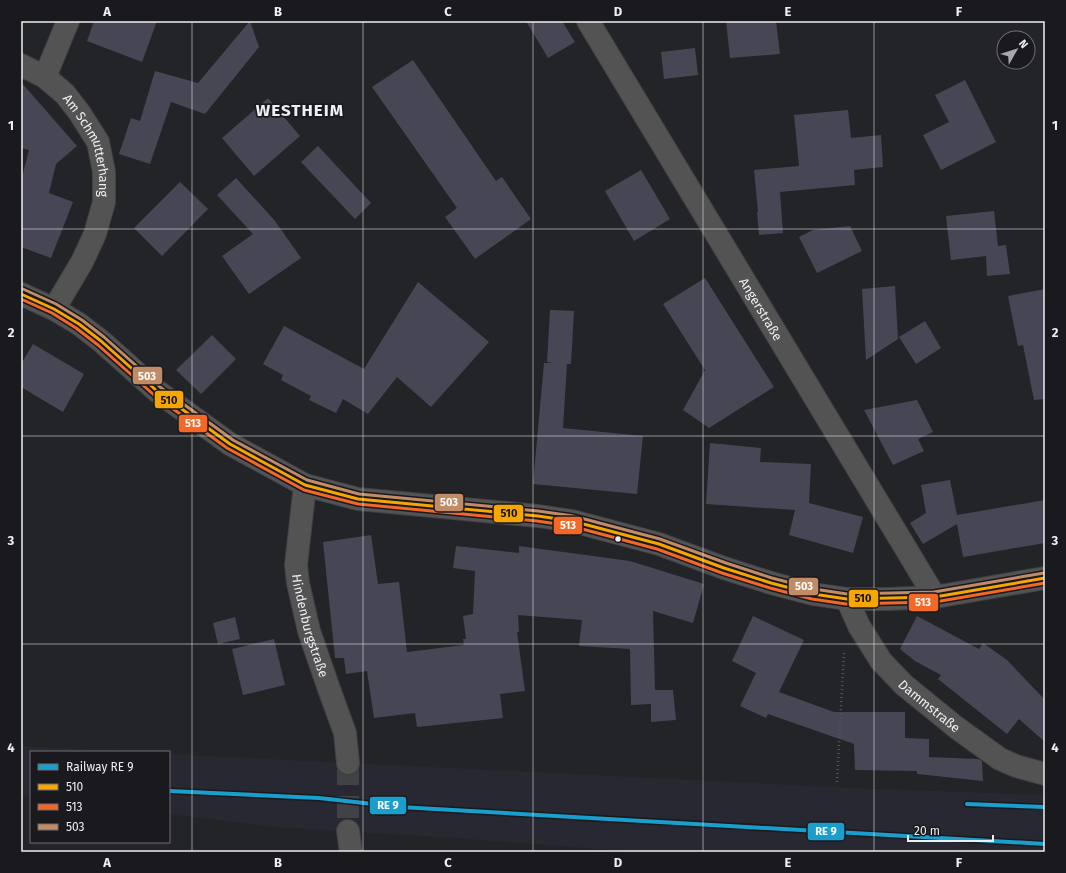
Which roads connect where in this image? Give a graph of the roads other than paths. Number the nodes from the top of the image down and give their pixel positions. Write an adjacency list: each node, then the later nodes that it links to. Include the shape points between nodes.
1 (68, 21): 4 (street)
2 (588, 21): 9 (street, Angerstraße)
3 (21, 65): 4 (street, Am Schmutterhang)
4 (45, 77): 6 (street, Am Schmutterhang, via 65,94 91,130 98,142 104,172 104,202 95,234 82,262)
5 (21, 294): 6 (street)
6 (54, 309): 7 (street, via 80,324 157,391 230,444)
7 (305, 485): 10 (street, via 358,499 572,521 654,542 771,583 813,594); 11 (street, Hindenburgstraße, via 296,565 298,583 310,631 345,733)
8 (1045, 578): 9 (street)
9 (935, 597): 10 (street)
10 (847, 599): 12 (street, Dammstraße, via 859,626 880,661 904,685 1000,759)
11 (348, 763)
12 (1045, 774)

